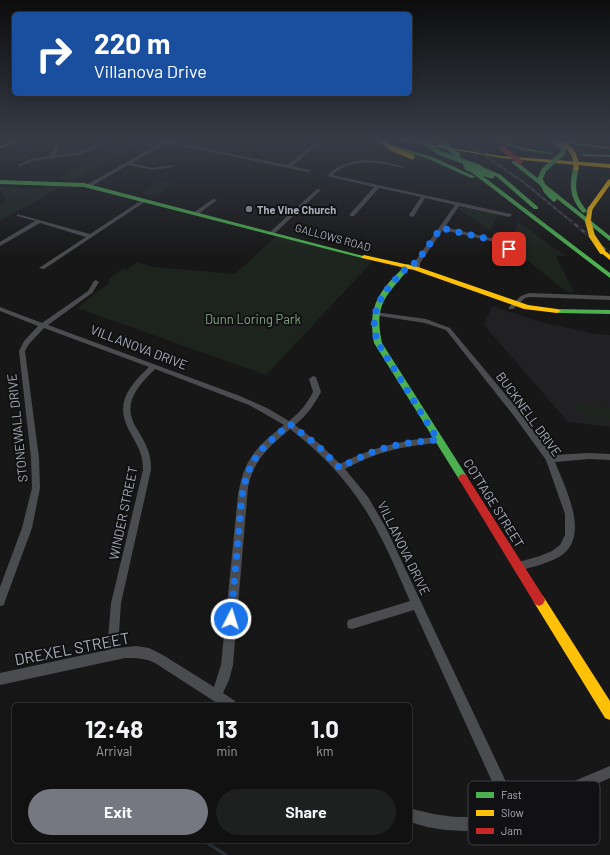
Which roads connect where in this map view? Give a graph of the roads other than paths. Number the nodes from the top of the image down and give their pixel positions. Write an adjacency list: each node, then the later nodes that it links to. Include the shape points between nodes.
1 (102, 179): 15 (street)
2 (343, 179): 16 (street)
3 (462, 179): 31 (main road, bridge)
4 (474, 179): 22 (main road)
5 (485, 179): 22 (main road)
6 (487, 179): 33 (main road)
7 (497, 179): 18 (main road, bridge)
8 (502, 179): 18 (main road, bridge)
9 (537, 179): 37 (main road)
10 (539, 179): 38 (main road, bridge, via 542,188 554,199)
11 (540, 179): 30 (main road)
12 (573, 179): 30 (main road, bridge, via 571,188 573,196 582,209)
13 (610, 181): 41 (main road, bridge, via 587,217 588,231)
14 (0, 182): 15 (main road, GALLOWS ROAD, via 69,183)
15 (88, 186): 21 (main road, GALLOWS ROAD)
16 (378, 186): 19 (street); 26 (street)
17 (319, 190): 34 (street)
18 (516, 190): 33 (main road)
19 (424, 196): 23 (street); 27 (street)
20 (215, 200): 24 (street)
21 (144, 201): 24 (main road, GALLOWS ROAD); 36 (street)
22 (516, 203): 31 (main road)
23 (458, 204): 28 (street); 32 (street, COTTAGE STREET)
24 (195, 214): 34 (main road, GALLOWS ROAD)
25 (19, 215): 29 (street)
26 (352, 215)
27 (412, 215)
28 (509, 215)
29 (39, 221): 36 (street); 39 (street)
30 (597, 222): 35 (main road)
31 (544, 227): 45 (main road)
32 (441, 228): 40 (street, via 497,241 509,249); 43 (street, COTTAGE STREET)
33 (559, 231): 44 (main road)
34 (272, 233): 43 (main road, GALLOWS ROAD)
35 (610, 233)
36 (90, 236): 42 (street)
37 (610, 239)
38 (610, 243)
39 (0, 244)
40 (512, 256)
41 (610, 258)
42 (42, 268)
43 (410, 268): 48 (main road, GALLOWS ROAD); 51 (main road, COTTAGE STREET, via 383,293)
44 (610, 270)
45 (610, 276)
46 (96, 282): 53 (street, STONEWALL DRIVE, via 90,292)
47 (610, 298): 48 (street, via 529,295)
48 (513, 306): 50 (main road, GALLOWS ROAD, via 560,311); 52 (main road, GALLOWS ROAD, via 557,317)
49 (0, 309): 53 (street, VILLANOVA DRIVE)
50 (610, 312)
51 (375, 314): 57 (main road, COTTAGE STREET, via 374,328 378,343); 59 (street, BUCKNELL DRIVE, via 446,323)
52 (610, 319)
53 (44, 325): 54 (street, VILLANOVA DRIVE); 62 (street, STONEWALL DRIVE, via 28,338 22,351 35,458 36,488 27,528)
54 (154, 366): 56 (street, VILLANOVA DRIVE, via 240,399); 65 (street, WINDER STREET, via 137,384 127,402 130,425 145,449 147,470 116,603)
55 (313, 379): 56 (street, via 317,387 315,396 307,409)
56 (290, 424): 60 (street, VILLANOVA DRIVE, via 317,445); 67 (street, via 262,448 251,463 245,478 227,665)
57 (438, 440): 60 (street, via 392,445 371,451); 61 (main road, COTTAGE STREET)
58 (610, 457): 59 (street)
59 (550, 459): 61 (street, BUCKNELL DRIVE, via 570,514 570,535 563,548 555,554)
60 (340, 468): 63 (street, VILLANOVA DRIVE, via 373,513)
61 (518, 566): 69 (main road, COTTAGE STREET)
62 (0, 600)
63 (417, 604): 64 (street); 71 (street, VILLANOVA DRIVE)
64 (352, 624)
65 (112, 655): 66 (street, DREXEL STREET); 67 (street, DREXEL STREET, via 136,652 149,654)
66 (0, 679)
67 (216, 695): 68 (street, DREXEL STREET)
68 (228, 703)
69 (610, 713)
70 (610, 772): 72 (street)
71 (499, 781)
72 (589, 781)
73 (412, 816): 74 (street, via 428,820)
74 (468, 824)

